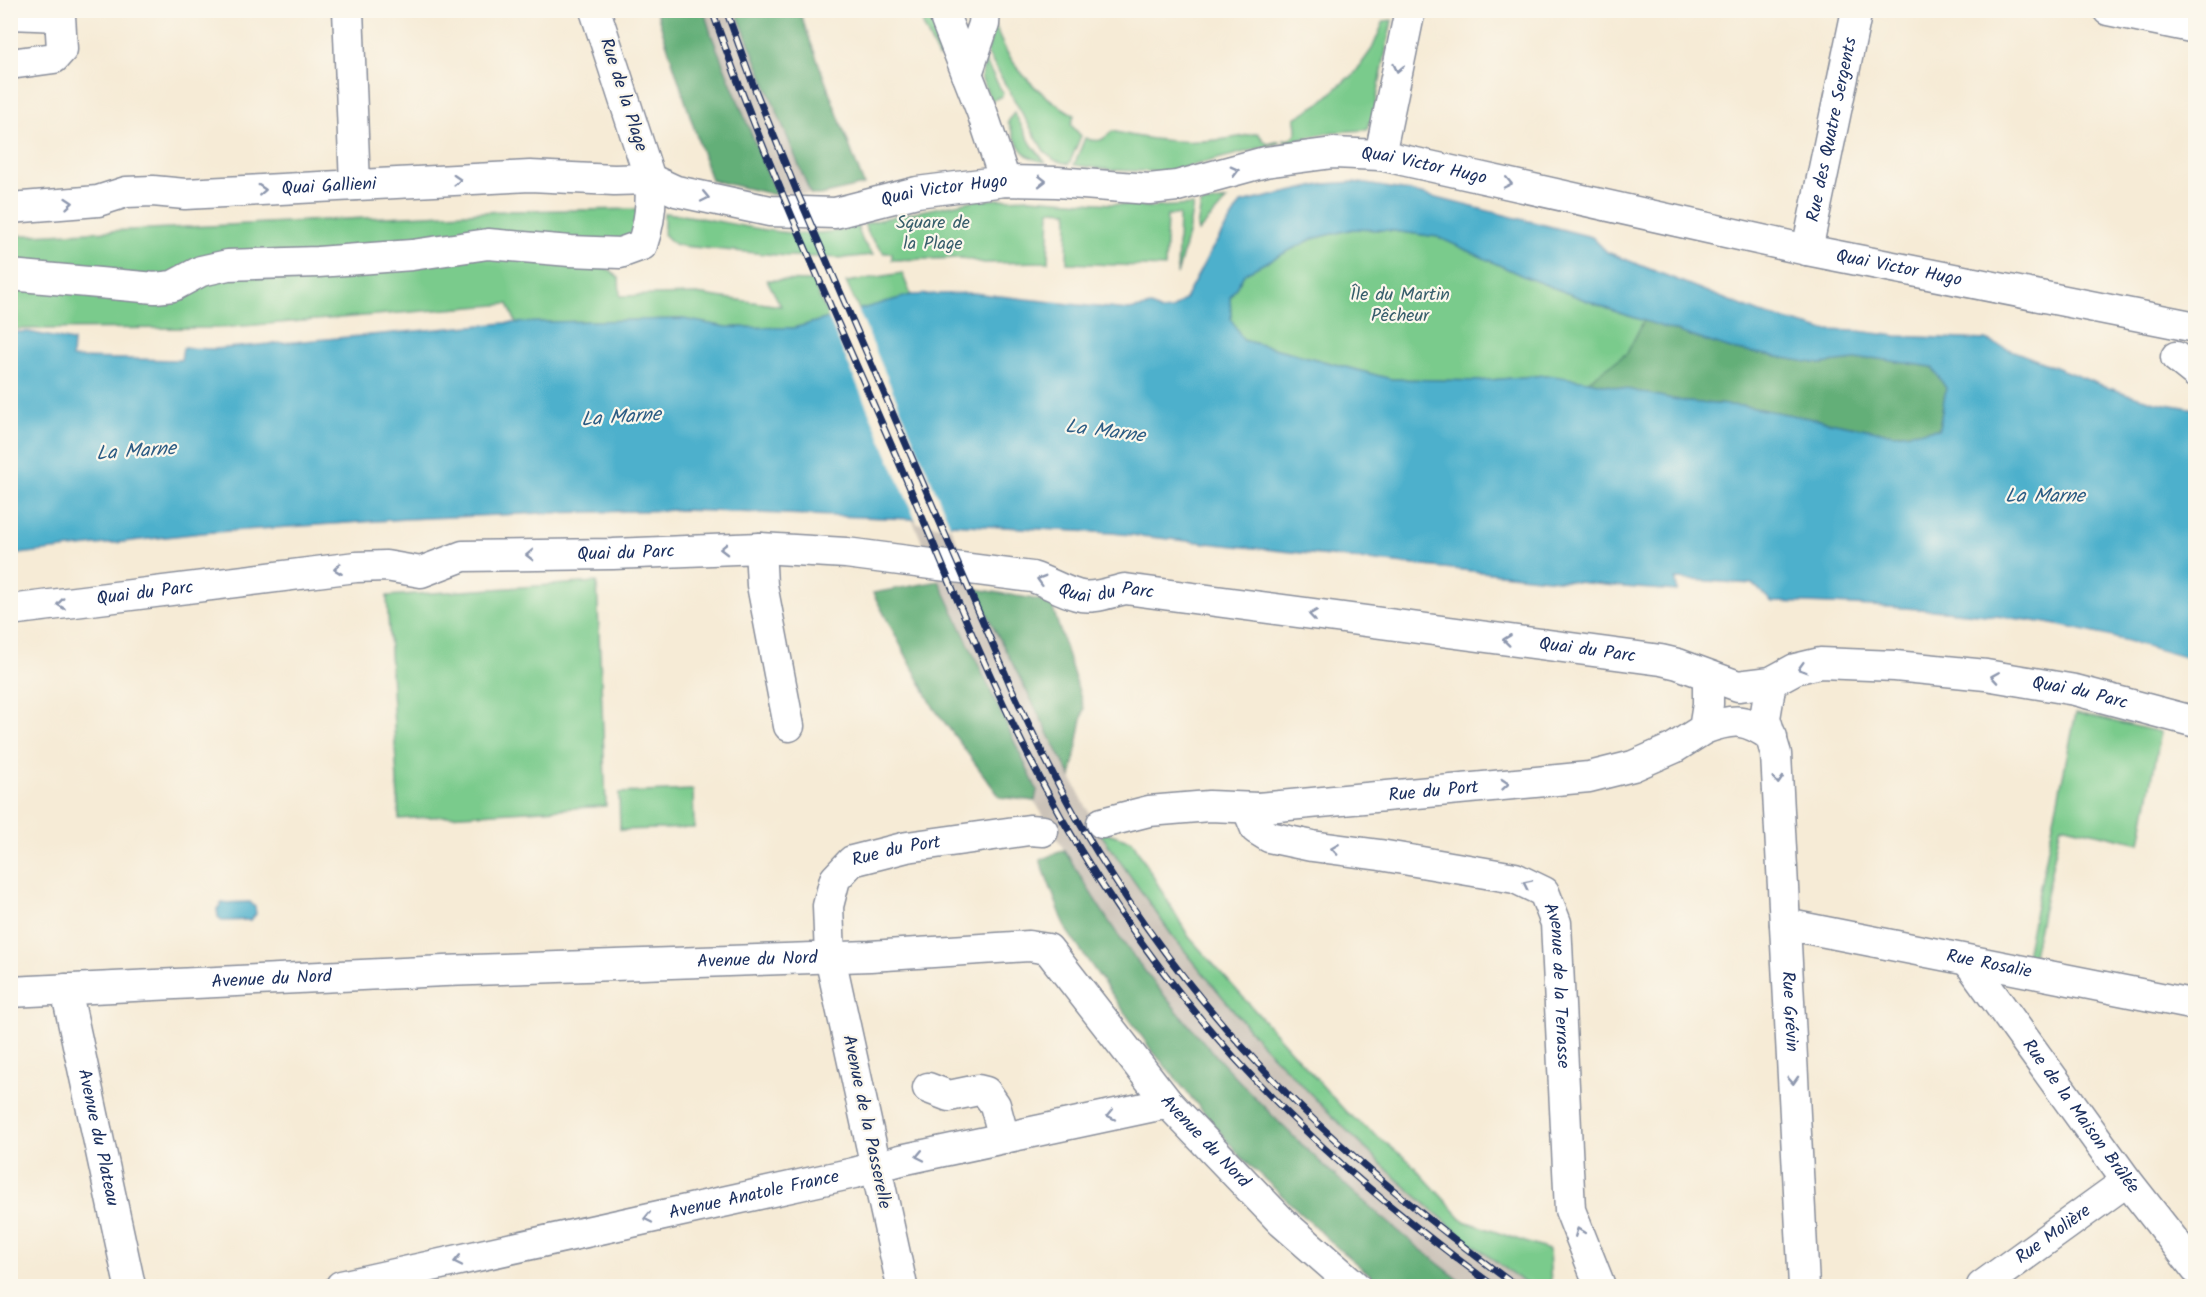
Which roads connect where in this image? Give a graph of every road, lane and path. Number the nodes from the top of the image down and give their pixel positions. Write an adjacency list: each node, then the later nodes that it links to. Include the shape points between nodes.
1 (348, 10): 15 (street)
2 (596, 10): 13 (street, Rue de la Plage)
3 (946, 10): 11 (street, via 946,20)
4 (985, 10): 11 (street)
5 (1410, 10): 12 (street, one-way to 12)
6 (1857, 10): 17 (street, Rue des Quatre Sergents)
7 (2108, 10): 9 (street)
8 (10, 14): 10 (street, via 60,16 62,49 54,58)
9 (2196, 28)
10 (10, 64)
11 (967, 74): 14 (street)
12 (1380, 155): 14 (street, Quai Victor Hugo, one-way to 12, via 1149,189 1177,186 1265,162 1333,153); 17 (street, Quai Victor Hugo, one-way to 17)
13 (650, 179): 14 (street, Quai Victor Hugo, one-way to 14, via 675,191 770,211 835,213 917,192); 15 (street, Quai Gallieni, one-way to 13, via 530,176); 18 (street, Rue de la Plage, via 650,224 642,245 620,253 488,244 400,256 228,265 201,271 173,286 154,288)
14 (1005, 181)
15 (355, 185): 16 (street, Quai Gallieni, one-way to 15, via 98,201 126,192 185,194)
16 (10, 208)
17 (1807, 250): 19 (street, Quai Victor Hugo)
18 (10, 275)
19 (2196, 327)
20 (760, 548): 21 (street, Quai du Parc, one-way to 21, via 463,556 421,572 386,566 356,567); 22 (street, Quai du Parc, one-way to 20, via 1661,660 1125,589 1078,596 1032,577 846,553); 25 (street, via 762,585)
21 (10, 610)
22 (1708, 676): 23 (street, Quai du Parc, via 1738,686); 26 (street)
23 (1771, 682): 24 (street, Quai du Parc, one-way to 23, via 2075,690 1986,675 1895,666 1820,663 1795,669); 27 (street, Rue Grévin, via 1765,718)
24 (2196, 723)
25 (789, 726)
26 (1704, 729): 27 (street, via 1740,720); 28 (street, Rue du Port, one-way to 26, via 1589,777 1633,766)
27 (1772, 737): 31 (street, Rue Grévin, one-way to 31)
28 (1258, 808): 29 (street, Rue du Port, via 1209,806 1149,811); 47 (street, Avenue de la Terrasse, one-way to 28, via 1570,1209 1556,923 1544,892 1515,878 1269,837 1256,829 1251,817)
29 (1102, 823)
30 (1043, 831): 32 (street, Rue du Port, via 907,847 852,861 835,879 828,906)
31 (1785, 924): 33 (street, Rue Rosalie); 48 (street, Rue Grévin, one-way to 48)
32 (830, 957): 34 (street, Avenue du Nord); 38 (street, Avenue du Nord, via 1029,945 1048,949); 40 (street, Avenue de la Passerelle)
33 (1968, 961): 36 (street, Rue Rosalie); 41 (street, Rue de la Maison Brûlée)
34 (66, 989): 35 (street, Avenue du Nord); 43 (street, Avenue du Plateau)
35 (10, 992)
36 (2196, 1005)
37 (928, 1088): 39 (street, via 949,1096 986,1092 995,1105)
38 (1168, 1103): 39 (street, Avenue Anatole France, one-way to 39); 46 (street, Avenue du Nord, via 1282,1222)
39 (1004, 1138): 40 (street, Avenue Anatole France, one-way to 40)
40 (876, 1167): 44 (street, Avenue Anatole France, one-way to 44); 45 (street, Avenue de la Passerelle)
41 (2127, 1181): 42 (street, Rue de la Maison Brûlée); 49 (street, Rue Molière)
42 (2196, 1269)
43 (130, 1287)
44 (340, 1287)
45 (902, 1287)
46 (1355, 1287)
47 (1600, 1287)
48 (1804, 1287)
49 (1982, 1287)

